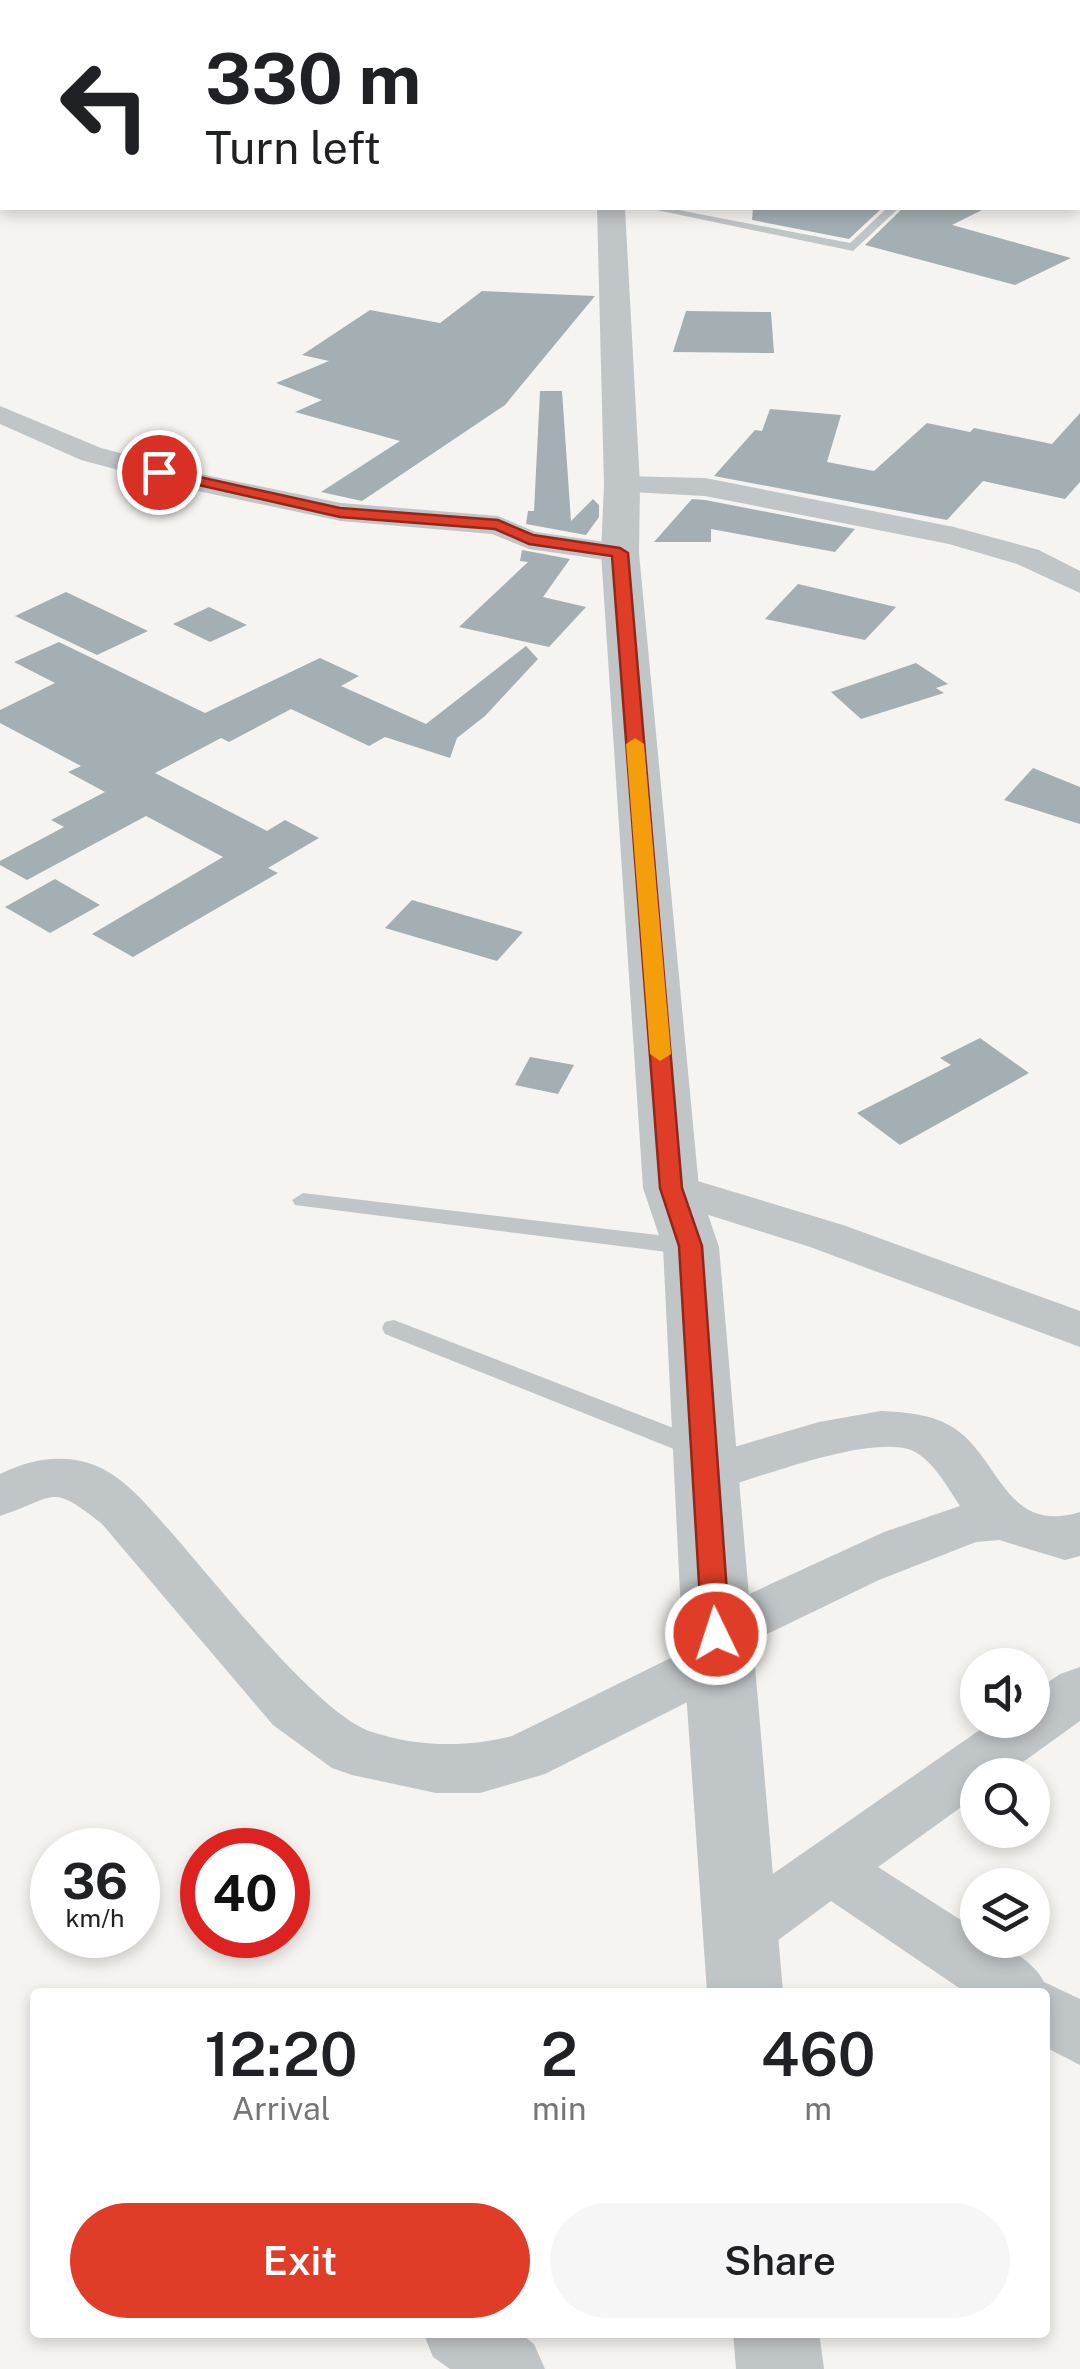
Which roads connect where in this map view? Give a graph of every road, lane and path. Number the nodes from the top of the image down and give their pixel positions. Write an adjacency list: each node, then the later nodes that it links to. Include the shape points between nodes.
1 (611, 210): 5 (street)
2 (663, 210): 3 (lane, via 854,247)
3 (891, 210)
4 (0, 414): 6 (street, via 90,454 193,481 340,512 498,524 529,540)
5 (622, 485): 6 (street); 7 (street, via 706,488 954,536 1028,557)
6 (620, 553): 8 (street)
7 (1080, 582)
8 (671, 1188): 10 (street); 12 (street, via 851,1242)
9 (303, 1200): 10 (lane)
10 (690, 1246): 13 (street)
11 (394, 1328): 13 (lane)
12 (1080, 1330)
13 (705, 1463): 15 (street, via 869,1428 907,1429 948,1454); 17 (street)
14 (0, 1496): 17 (street, via 59,1476 85,1483 120,1510 292,1708 352,1751 436,1769 480,1769 524,1757)
15 (998, 1520): 16 (street, via 1065,1540); 17 (street, via 922,1538)
16 (1080, 1532)
17 (718, 1647): 20 (street)
18 (1080, 1690): 19 (street)
19 (830, 1868): 20 (street); 22 (street)
20 (740, 1932): 21 (street)
21 (745, 1988)
22 (1010, 1988)
23 (1050, 2015): 24 (street)
24 (1080, 2035)
25 (466, 2338): 27 (street)
26 (777, 2338): 28 (street)
27 (509, 2369)
28 (780, 2369)

